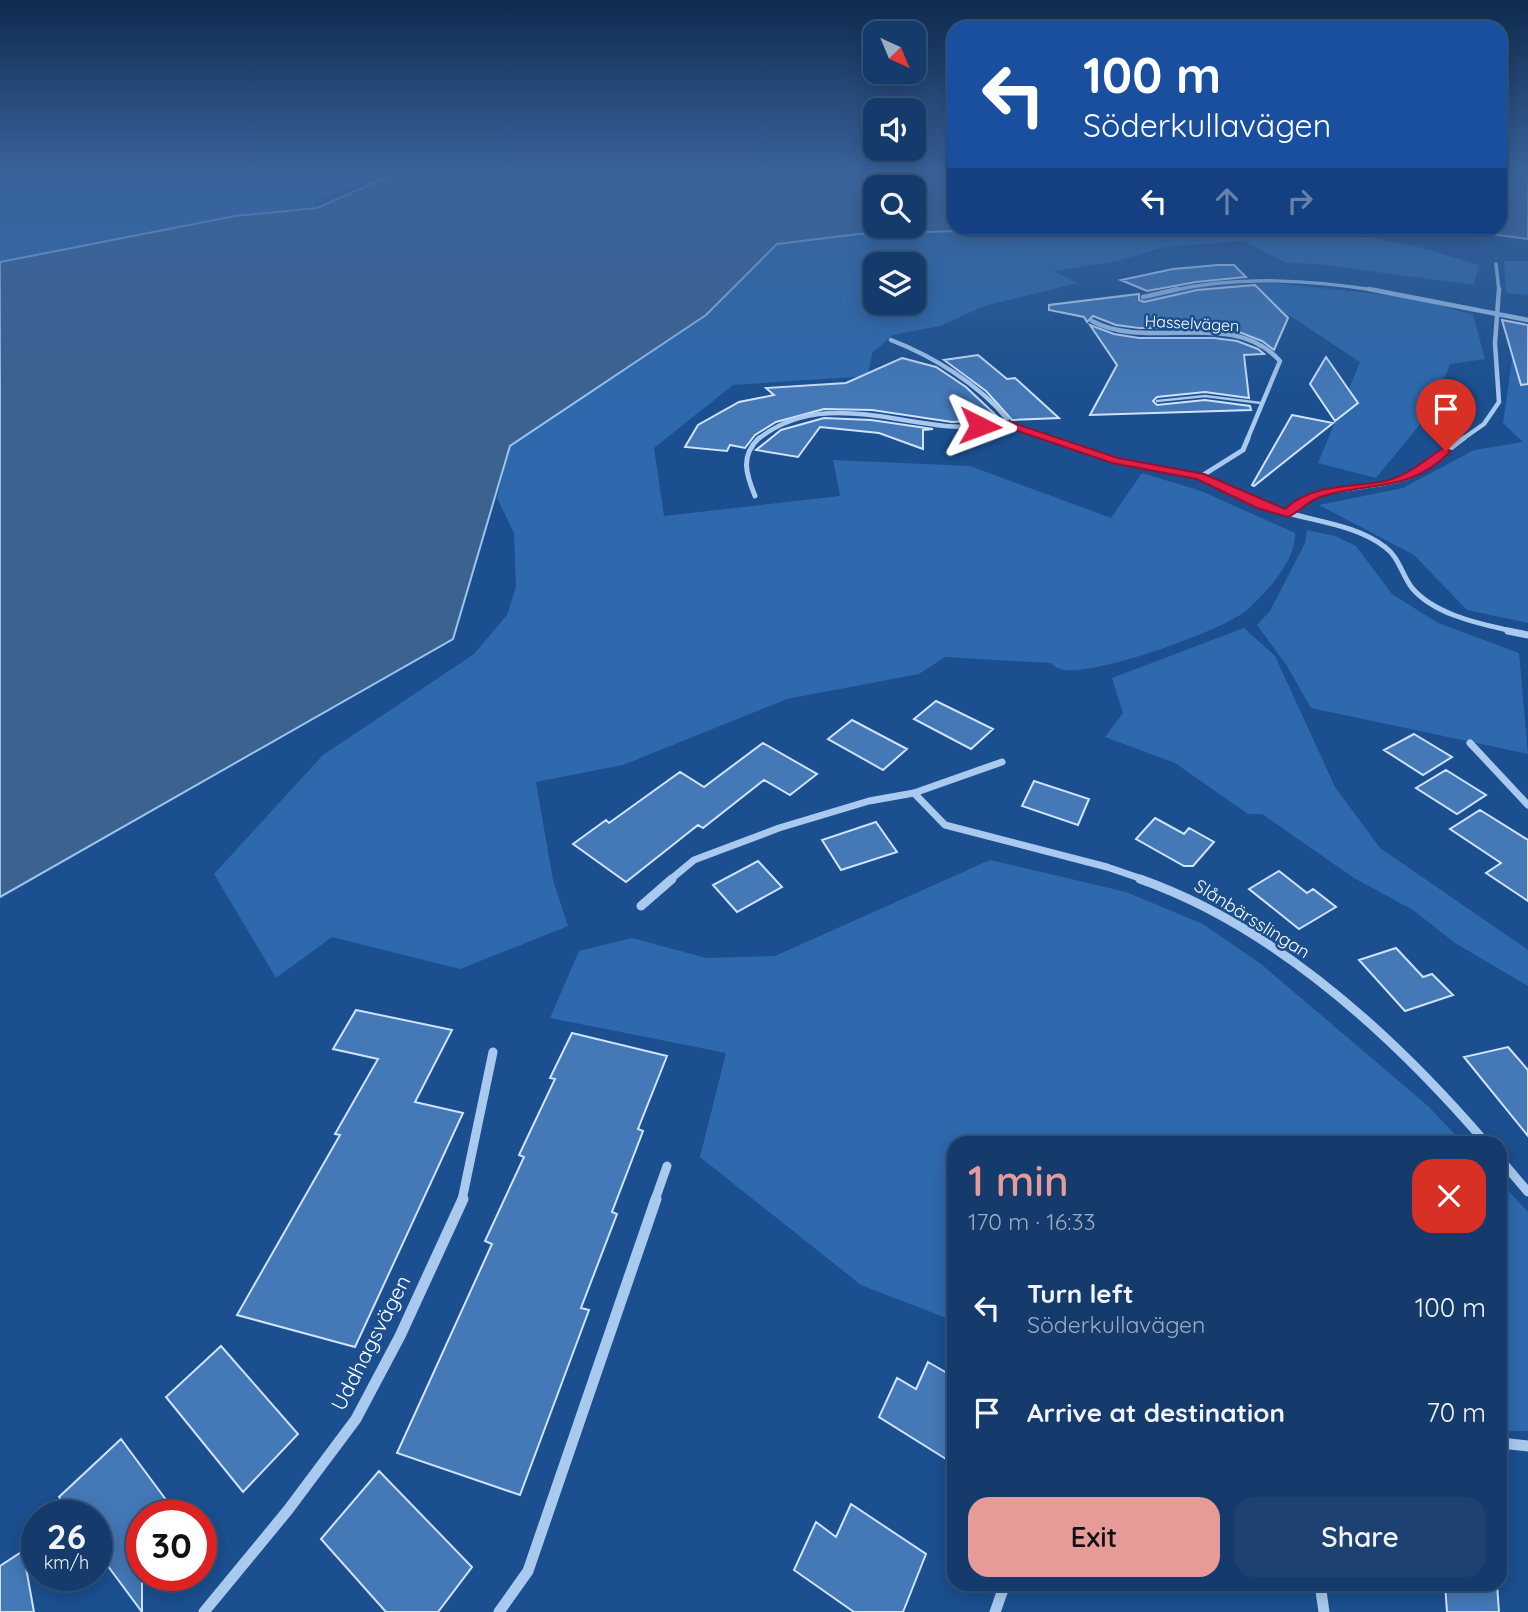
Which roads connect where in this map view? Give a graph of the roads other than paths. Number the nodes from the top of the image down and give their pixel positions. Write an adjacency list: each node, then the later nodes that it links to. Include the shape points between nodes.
1 (1496, 264): 3 (street)
2 (1143, 297): 3 (street, via 1217,281 1278,280 1398,293)
3 (1499, 317): 4 (street); 12 (street, via 1495,343 1499,402 1484,424 1409,477 1320,493 1300,501)
4 (1528, 320)
5 (1092, 321): 8 (street, Hasselvägen, via 1116,332 1208,334 1259,341 1274,350 1280,361)
6 (891, 340): 9 (street, via 918,351 990,402 1004,414)
7 (1157, 401): 8 (lane, via 1205,396)
8 (1261, 402): 10 (street, Hasselvägen, via 1243,450)
9 (1004, 423): 10 (street, via 1116,461); 11 (street, via 943,426 841,411 802,415 769,430 747,452 744,463)
10 (1200, 477): 12 (street)
11 (755, 496)
12 (1288, 513): 13 (street, via 1351,530 1387,548 1415,592 1431,603)
13 (1528, 635)
14 (1470, 743): 17 (street)
15 (1002, 762): 16 (street)
16 (914, 793): 18 (street, via 831,813 694,860); 20 (street, Slånbärsslingan, via 945,825 1107,867 1183,894 1216,913 1303,969 1372,1024 1437,1086)
17 (1528, 805)
18 (640, 906)
19 (493, 1052): 28 (street, Uddhagsvägen, via 461,1206 400,1336 356,1419)
20 (1480, 1136)
21 (667, 1166): 29 (street, via 528,1571)
22 (1507, 1167): 23 (street)
23 (1528, 1192)
24 (1507, 1444): 25 (street)
25 (1528, 1446)
26 (1002, 1591): 30 (street)
27 (1321, 1591): 31 (street)
28 (204, 1612)
29 (499, 1612)
30 (995, 1612)
31 (1324, 1612)

